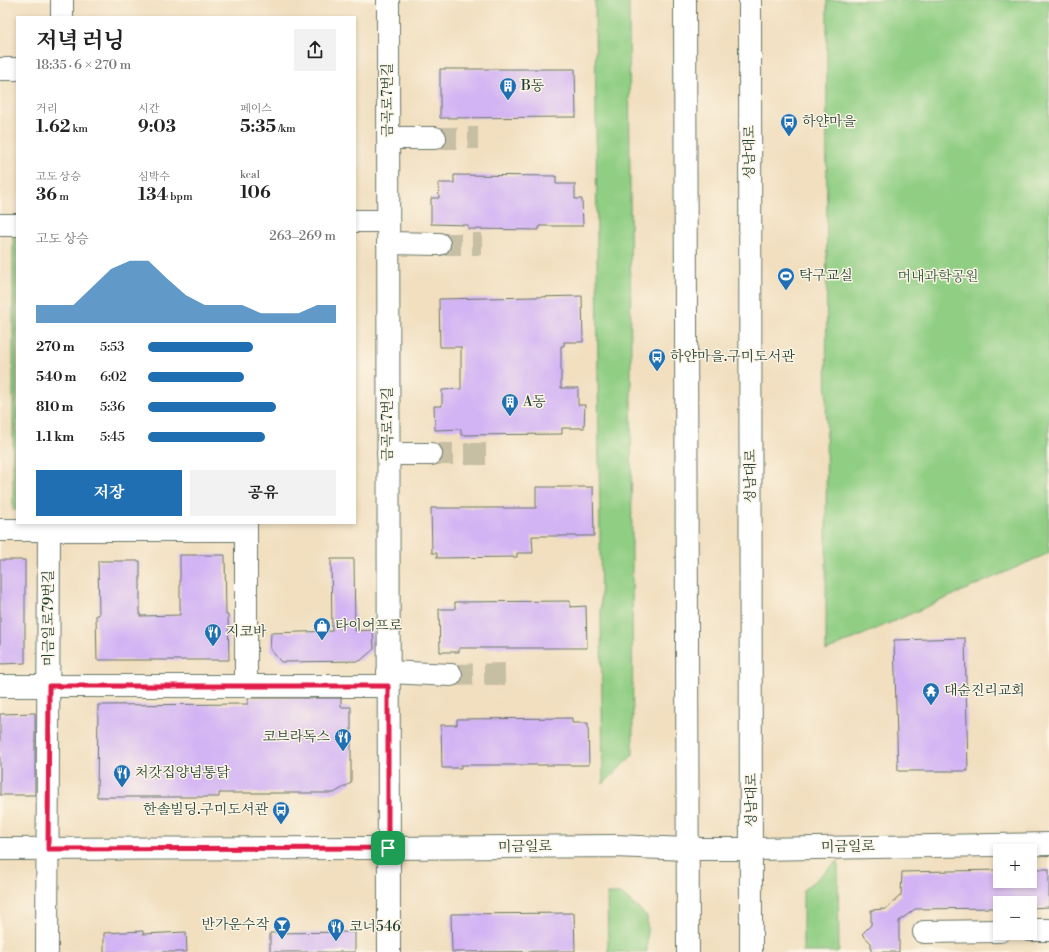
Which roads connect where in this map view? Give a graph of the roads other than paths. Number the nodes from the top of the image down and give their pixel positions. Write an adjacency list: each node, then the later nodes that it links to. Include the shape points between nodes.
1 (62, 0): 5 (street)
2 (388, 0): 8 (street, 금곡로7번길)
3 (685, 0): 31 (street)
4 (750, 0): 32 (street, 성남대로)
5 (62, 16)
6 (0, 69): 7 (street)
7 (16, 69)
8 (388, 138): 9 (street); 11 (street, 금곡로7번길)
9 (436, 138)
10 (356, 221): 11 (street)
11 (388, 221): 14 (street, 금곡로7번길)
12 (0, 225): 13 (street)
13 (16, 225)
14 (388, 243): 15 (street); 16 (street, 금곡로7번길)
15 (439, 244)
16 (388, 454): 17 (street); 23 (street, 금곡로7번길)
17 (431, 454)
18 (122, 527): 19 (street); 21 (street)
19 (246, 527): 26 (street)
20 (0, 530): 21 (street)
21 (49, 530): 25 (street, 미금일로79번길)
22 (451, 675): 23 (street)
23 (388, 679): 26 (street); 28 (street, 금곡로7번길)
24 (0, 686): 25 (street)
25 (56, 686): 26 (street); 30 (street, 미금일로79번길)
26 (246, 686)
27 (1049, 844): 32 (street, 미금일로)
28 (388, 848): 30 (street, 미금일로); 31 (street, 미금일로, via 614,846); 38 (street, 금곡로7번길)
29 (0, 849): 30 (street, 미금일로)
30 (48, 849): 37 (street, 미금일로79번길)
31 (687, 849): 32 (street, 미금일로); 39 (street)
32 (752, 849): 40 (street, 성남대로)
33 (1037, 930): 34 (street)
34 (1049, 930)
35 (993, 931): 36 (street)
36 (924, 932)
37 (48, 952)
38 (389, 952)
39 (688, 952)
40 (752, 952)

